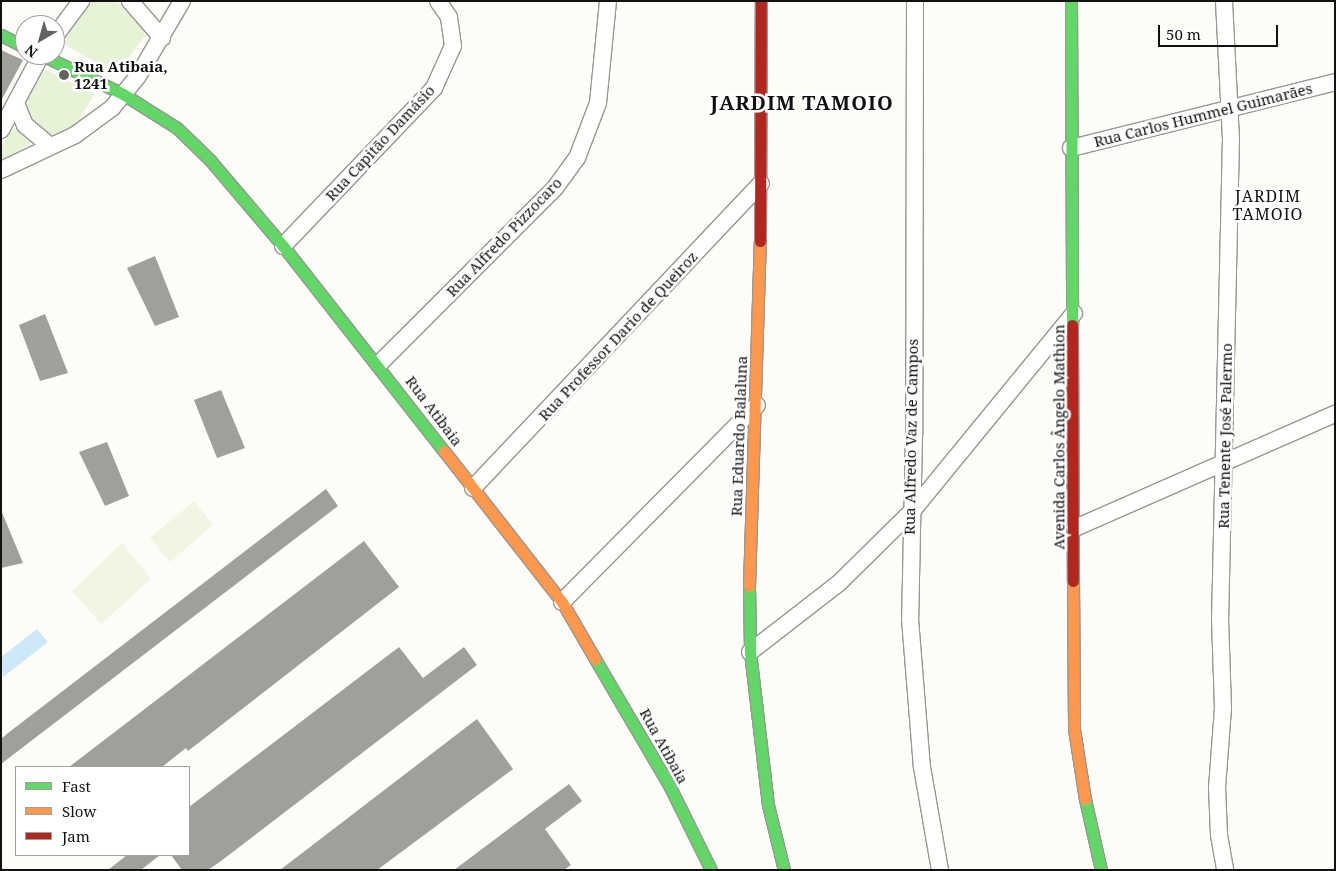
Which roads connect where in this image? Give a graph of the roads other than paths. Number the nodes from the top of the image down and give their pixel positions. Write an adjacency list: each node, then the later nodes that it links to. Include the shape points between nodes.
1 (81, 1): 10 (street)
2 (130, 1): 12 (street)
3 (182, 1): 12 (street)
4 (438, 1): 25 (street, Rua Capitão Damásio, via 449,17 454,46 434,88)
5 (608, 1): 27 (street, Rua Alfredo Pizzocaro, via 598,103 577,158 555,188)
6 (761, 1): 24 (street, Rua Eduardo Balaluna)
7 (915, 1): 32 (street, Rua Alfredo Vaz de Campos)
8 (1071, 1): 22 (street, Avenida Carlos Ângelo Mathion)
9 (1224, 1): 19 (street, Rua Tenente José Palermo)
10 (65, 23)
11 (1, 35): 13 (street)
12 (162, 38): 17 (street)
13 (15, 42)
14 (36, 65): 18 (street)
15 (62, 65): 17 (street, Rua Atibaia)
16 (1335, 82): 19 (street, Rua Carlos Hummel Guimarães)
17 (123, 94): 21 (street, via 97,122); 25 (street, Rua Atibaia, via 177,128 210,160)
18 (16, 103): 20 (street); 21 (street, via 24,124)
19 (1228, 107): 22 (street, Rua Carlos Hummel Guimarães); 30 (street, Rua Tenente José Palermo, via 1231,138)
20 (1, 130)
21 (50, 146): 23 (street)
22 (1071, 148): 26 (street, Avenida Carlos Ângelo Mathion)
23 (1, 170)
24 (761, 182): 28 (street, Rua Eduardo Balaluna); 31 (street, Rua Professor Dario de Queiroz)
25 (283, 246): 27 (street, Rua Atibaia)
26 (1074, 313): 32 (street); 33 (street, Avenida Carlos Ângelo Mathion)
27 (378, 364): 31 (street, Rua Atibaia)
28 (757, 405): 34 (street); 35 (street, Rua Eduardo Balaluna, via 749,561)
29 (1335, 414): 30 (street)
30 (1225, 460): 33 (street); 40 (street, Rua Tenente José Palermo, via 1220,618 1223,708 1217,787 1218,835)
31 (473, 488): 34 (street, Rua Atibaia)
32 (913, 510): 35 (street, via 839,583); 38 (street, Rua Alfredo Vaz de Campos, via 909,562 914,699)
33 (1075, 528): 39 (street, Avenida Carlos Ângelo Mathion, via 1074,729 1079,774)
34 (562, 602): 36 (street, Rua Atibaia, via 670,787)
35 (750, 652): 37 (street, Rua Eduardo Balaluna, via 768,805)
36 (711, 870)
37 (784, 870)
38 (940, 870)
39 (1101, 870)
40 (1225, 870)

